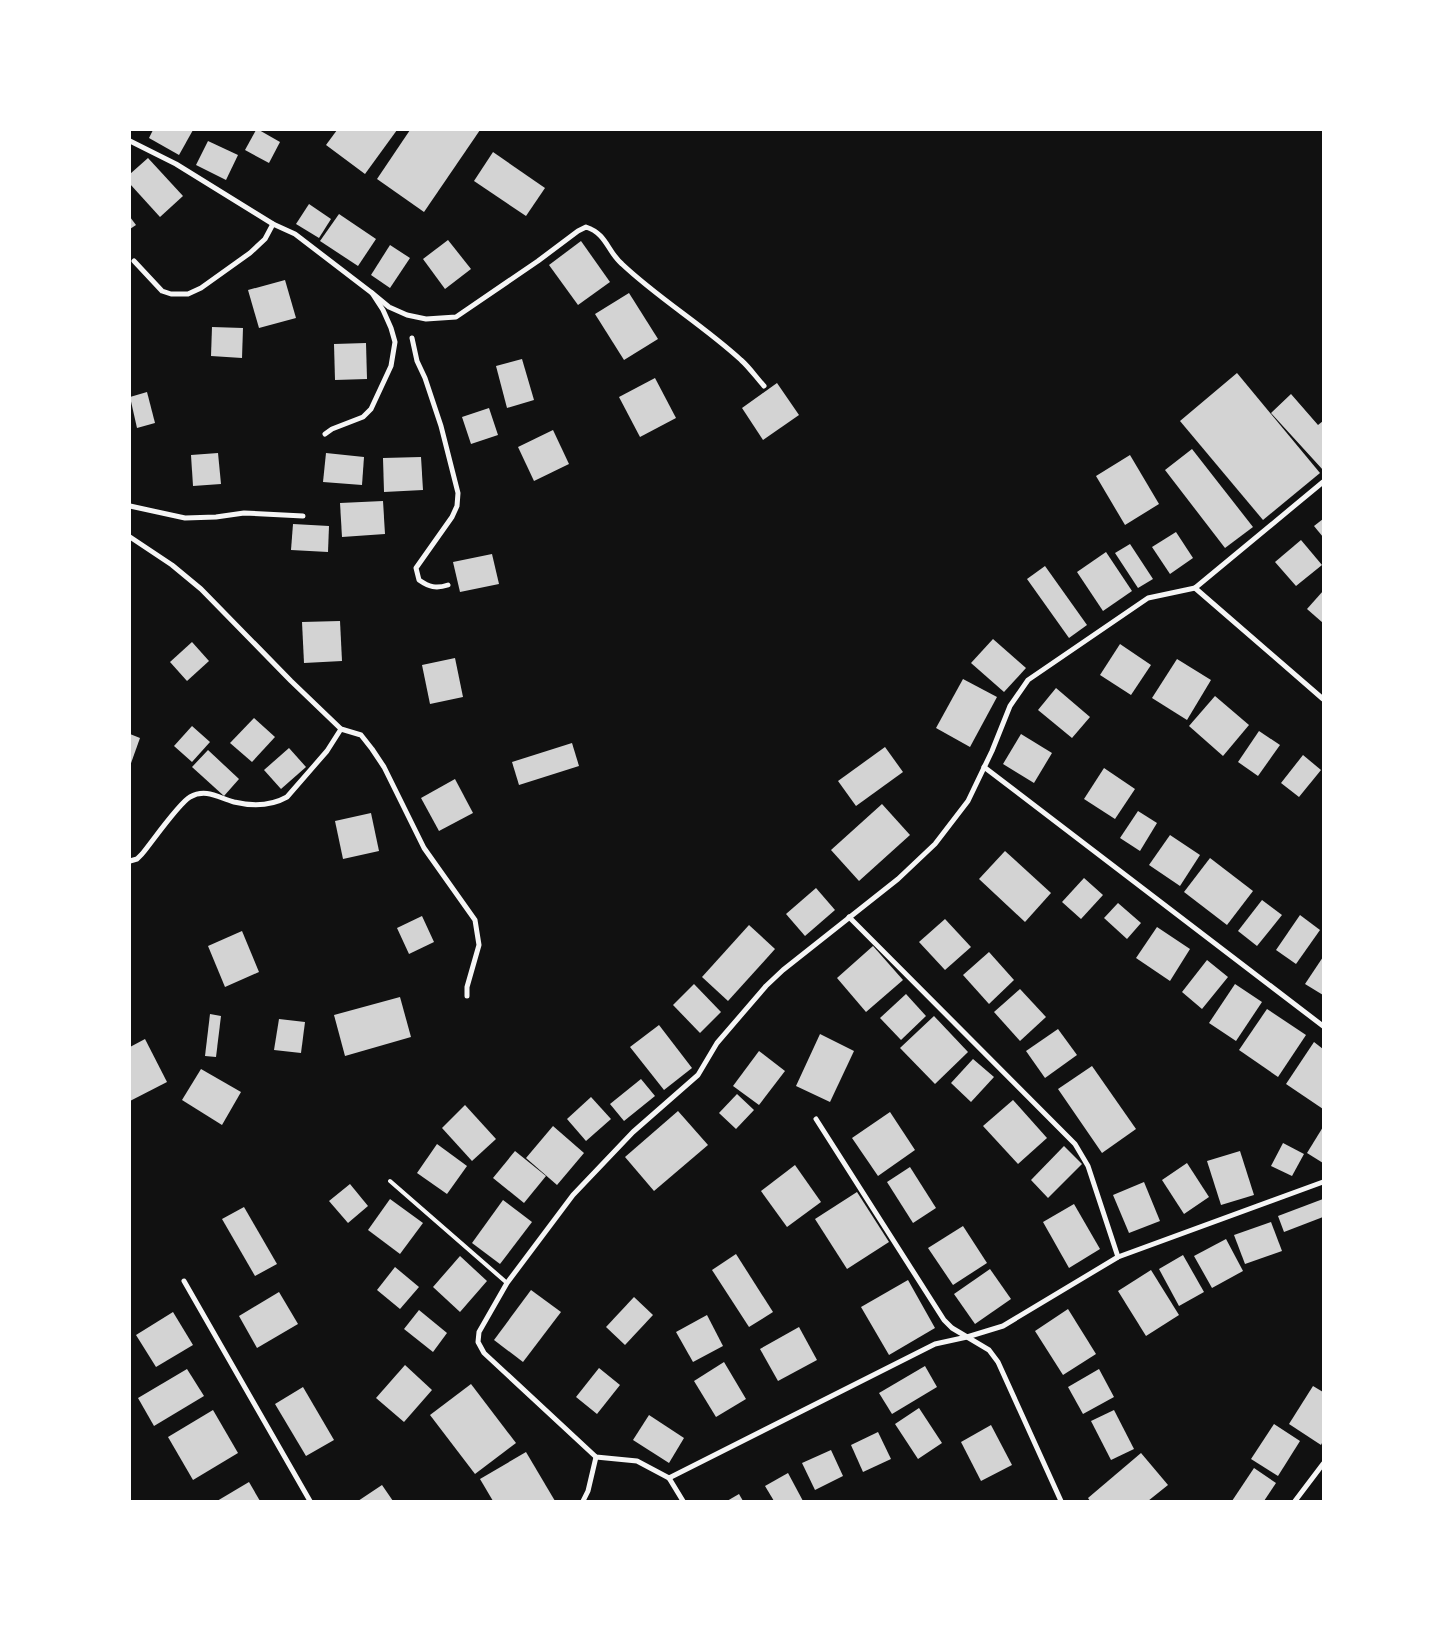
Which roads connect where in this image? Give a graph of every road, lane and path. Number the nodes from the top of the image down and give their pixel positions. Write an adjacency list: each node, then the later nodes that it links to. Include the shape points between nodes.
1 (130, 141): 2 (street, via 176,164)
2 (273, 224): 3 (street, via 265,239 250,253 188,294 162,291); 4 (street, via 295,234)
3 (134, 261)
4 (372, 292): 6 (street, via 389,307 407,315 426,319 456,317 586,227 596,230 620,263 742,361); 7 (street, via 395,342 391,366 371,409 363,417)
5 (412, 338): 12 (street, via 441,426 458,493 452,517 416,568 419,580 429,587)
6 (764, 386)
7 (325, 434)
8 (1323, 482): 13 (street)
9 (130, 506): 10 (street, via 185,518 244,513)
10 (303, 516)
11 (130, 537): 15 (street, via 172,565 200,589)
12 (448, 585)
13 (1195, 588): 14 (street); 16 (street, via 1148,598 1028,680 1010,706)
14 (1323, 699)
15 (341, 729): 17 (street, via 327,751 281,801 256,805 212,794 189,798 142,854); 19 (street, via 361,735 372,749 424,848 475,920 479,946)
16 (984, 767): 18 (street, via 968,801 935,844 898,880); 20 (street)
17 (130, 861)
18 (849, 917): 24 (street, via 1075,1144 1088,1166); 26 (street, via 766,986 717,1043 698,1075 633,1132 573,1195)
19 (467, 996)
20 (1323, 1026)
21 (816, 1119): 27 (street, via 944,1320)
22 (390, 1181): 26 (lane)
23 (1323, 1182): 24 (street)
24 (1118, 1257): 27 (street, via 1003,1326)
25 (184, 1281): 31 (street)
26 (507, 1283): 28 (street, via 479,1332 478,1342 484,1353)
27 (968, 1338): 30 (street, via 935,1344); 34 (street, via 989,1350 998,1362)
28 (596, 1457): 30 (street, via 637,1462); 32 (street)
29 (1323, 1464): 35 (street)
30 (669, 1478): 33 (street)
31 (310, 1501)
32 (583, 1501)
33 (683, 1501)
34 (1060, 1501)
35 (1295, 1501)

